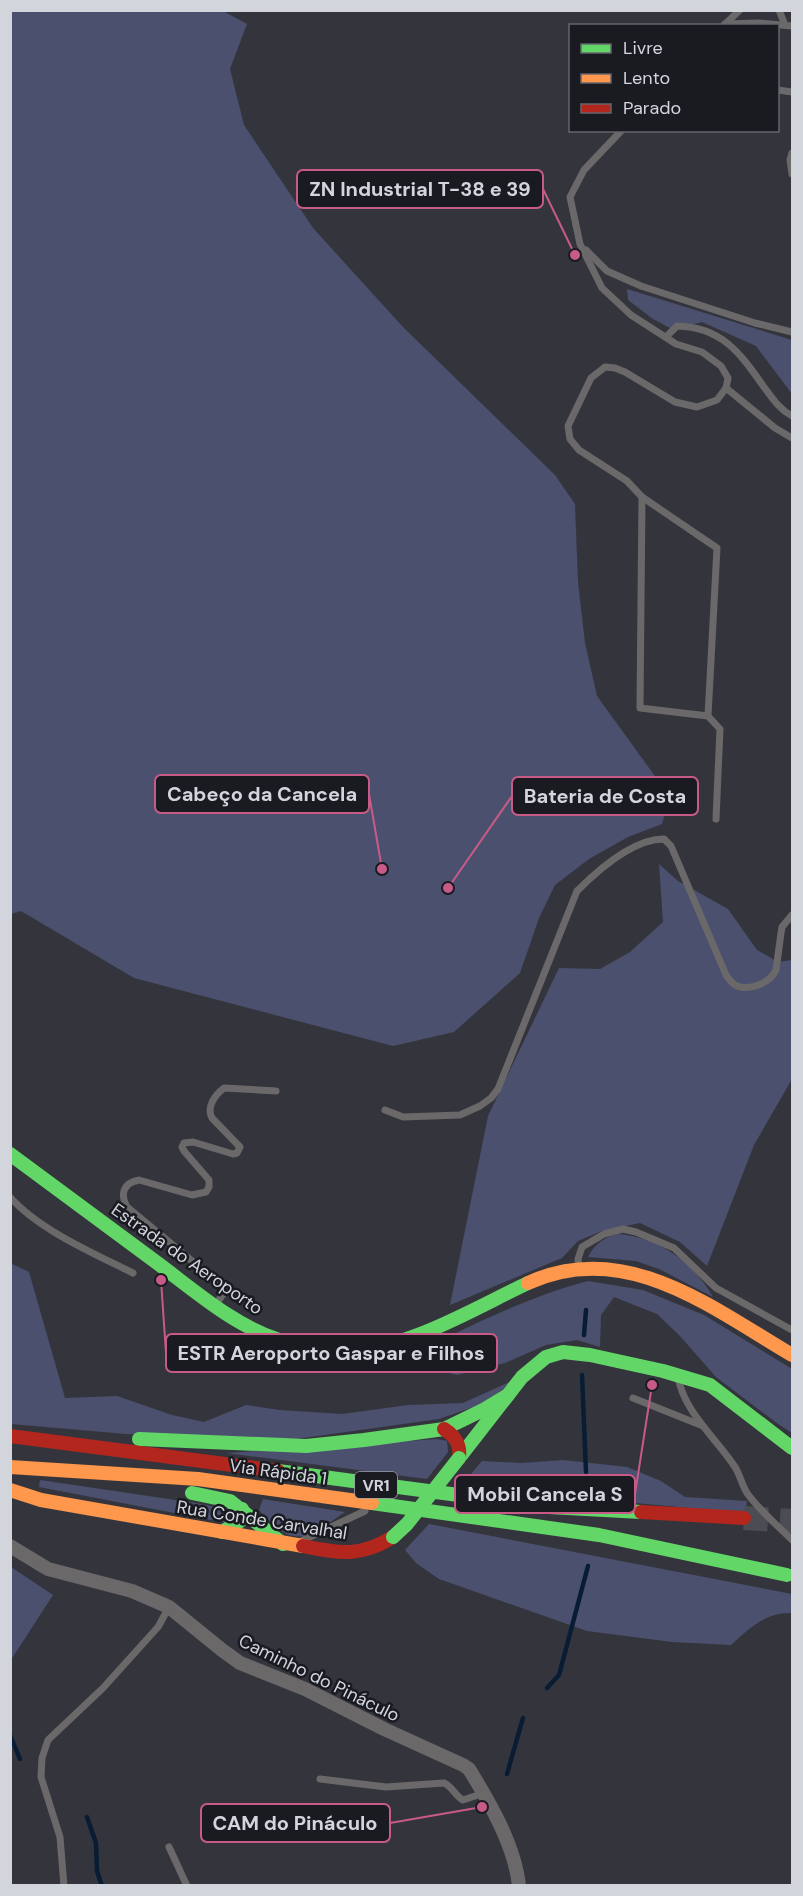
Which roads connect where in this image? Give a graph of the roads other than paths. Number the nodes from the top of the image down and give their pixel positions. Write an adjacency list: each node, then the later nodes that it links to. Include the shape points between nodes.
1 (740, 10): 3 (lane)
2 (779, 10): 6 (lane)
3 (725, 24)
4 (742, 24): 5 (lane)
5 (769, 24)
6 (789, 26)
7 (620, 132): 10 (lane, via 584,170 570,197)
8 (792, 153): 9 (lane)
9 (792, 174)
10 (580, 244): 11 (lane, via 607,271 641,286); 12 (lane, via 602,288 631,315)
11 (792, 332)
12 (666, 337): 13 (lane, via 702,352 722,366 728,378); 14 (lane, via 677,326 692,327 729,343 781,410)
13 (726, 388): 15 (lane); 16 (lane, via 717,400 697,406 675,402 615,368 605,367 591,378 570,420 568,433 579,450 627,482)
14 (792, 417)
15 (792, 438)
16 (642, 497): 17 (lane, via 717,548); 17 (lane, via 640,708)
17 (708, 716): 18 (lane, via 720,729)
18 (716, 819)
19 (792, 915): 21 (lane, via 782,927 773,975 754,986 738,987 726,975 671,846 664,839 642,843 593,875 578,891 491,1098 460,1114 403,1118)
20 (276, 1091): 26 (lane, via 224,1088 210,1106 212,1118 240,1147 237,1153 184,1143 184,1151 209,1180 206,1192 192,1195 139,1180 122,1192 127,1207 221,1285 223,1294)
21 (385, 1110)
22 (10, 1154): 26 (main road, Estrada do Aeroporto)
23 (10, 1197): 25 (lane, via 72,1243)
24 (579, 1269): 26 (main road, Estrada do Aeroporto, via 537,1279 407,1340 356,1350 322,1350 278,1340 246,1326); 27 (lane, via 582,1247 604,1234 623,1229 636,1232 674,1248 716,1288); 28 (main road, Estrada do Aeroporto, via 605,1268 640,1274 679,1289)
25 (133, 1273)
26 (215, 1305)
27 (792, 1330)
28 (792, 1355)
29 (677, 1375): 30 (main road, Rua Conde Carvalhal, via 563,1352 536,1364); 32 (lane, via 680,1388); 36 (main road, Rua Conde Carvalhal, via 710,1385)
30 (508, 1395): 33 (main road); 37 (main road, Rua Conde Carvalhal)
31 (633, 1398): 32 (lane)
32 (704, 1426): 45 (lane, via 735,1468 746,1492)
33 (444, 1429): 35 (main road, via 306,1446); 37 (main road, via 459,1443)
34 (10, 1436): 35 (main road, Via Rápida 1 / VR1)
35 (27, 1438): 43 (main road, Via Rápida 1 / VR1, via 538,1506)
36 (792, 1448)
37 (459, 1458): 46 (main road, Rua Conde Carvalhal, bridge, via 407,1524 373,1549 351,1554)
38 (10, 1467): 39 (main road, Via Rápida 1 / VR1)
39 (42, 1467): 41 (main road, Via Rápida 1 / VR1, via 198,1479); 42 (main road, via 215,1497)
40 (10, 1490): 44 (main road, Rua Conde Carvalhal, via 41,1500)
41 (388, 1505): 46 (lane, via 361,1512); 48 (main road, Via Rápida 1 / VR1, via 599,1535)
42 (242, 1509): 44 (main road, via 242,1520); 46 (main road)
43 (744, 1518)
44 (222, 1532): 46 (main road, Rua Conde Carvalhal)
45 (792, 1540)
46 (287, 1544)
47 (10, 1546): 49 (street, Caminho do Pináculo, via 48,1569 132,1591)
48 (787, 1575)
49 (169, 1607): 51 (street, Caminho do Pináculo, via 240,1663 463,1765); 53 (lane, via 158,1627 103,1688 48,1740 41,1777 60,1837)
50 (320, 1779): 51 (lane, via 386,1787 444,1783 463,1800)
51 (484, 1793): 55 (street, Caminho do Pináculo, via 513,1860)
52 (169, 1847): 54 (lane)
53 (64, 1886)
54 (187, 1886)
55 (519, 1886)

